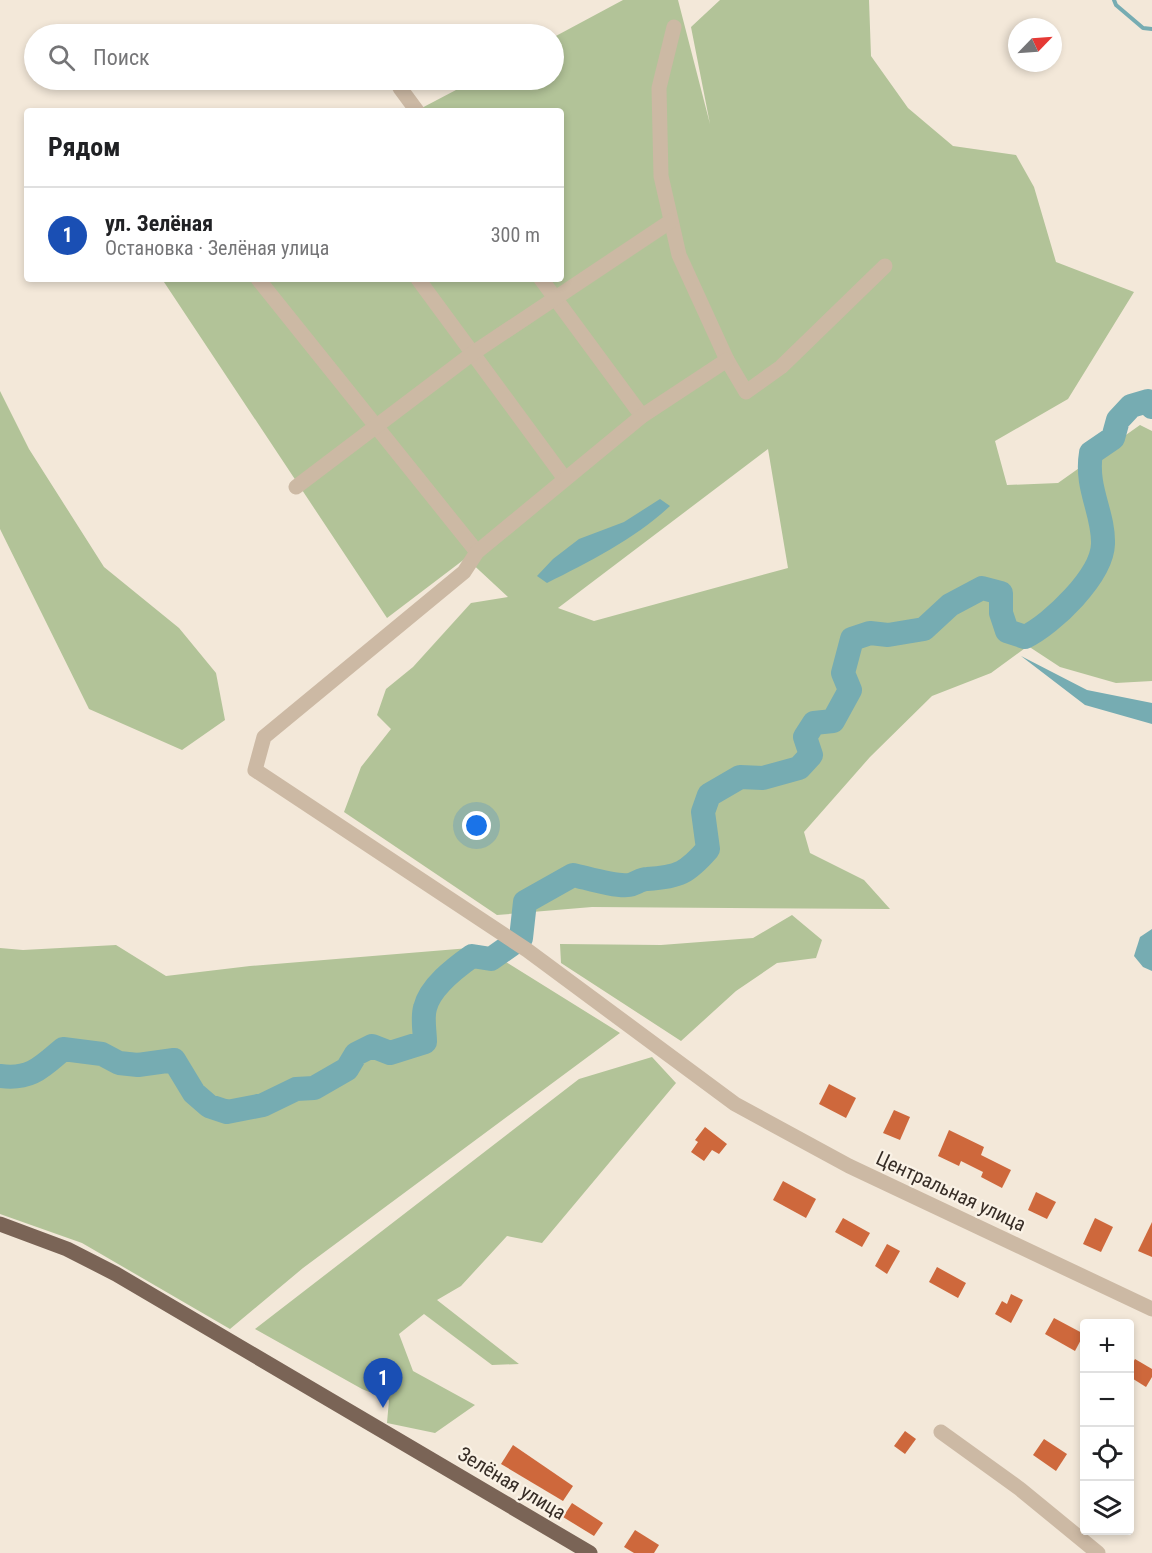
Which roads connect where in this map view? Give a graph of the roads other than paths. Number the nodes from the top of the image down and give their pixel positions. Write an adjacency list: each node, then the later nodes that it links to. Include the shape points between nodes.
1 (674, 27): 4 (street, via 659,88 661,176)
2 (401, 90): 3 (street)
3 (415, 108)
4 (671, 221): 9 (street); 11 (street, via 679,255)
5 (885, 266): 11 (street, via 781,367 746,392)
6 (260, 282): 13 (street)
7 (420, 282): 10 (street)
8 (543, 282): 9 (street)
9 (554, 297): 10 (street); 12 (street)
10 (473, 353): 13 (street); 14 (street)
11 (727, 360): 12 (street)
12 (642, 416): 14 (street)
13 (376, 426): 15 (street); 16 (street)
14 (565, 478): 16 (street)
15 (296, 487)
16 (477, 552): 18 (street, Центральная улица, via 464,572 264,737 255,770 528,950 735,1104 849,1166)
17 (0, 1224): 20 (main road, Зелёная улица, via 67,1249 116,1274)
18 (1152, 1309)
19 (941, 1432): 21 (street)
20 (590, 1553)
21 (1098, 1553)

